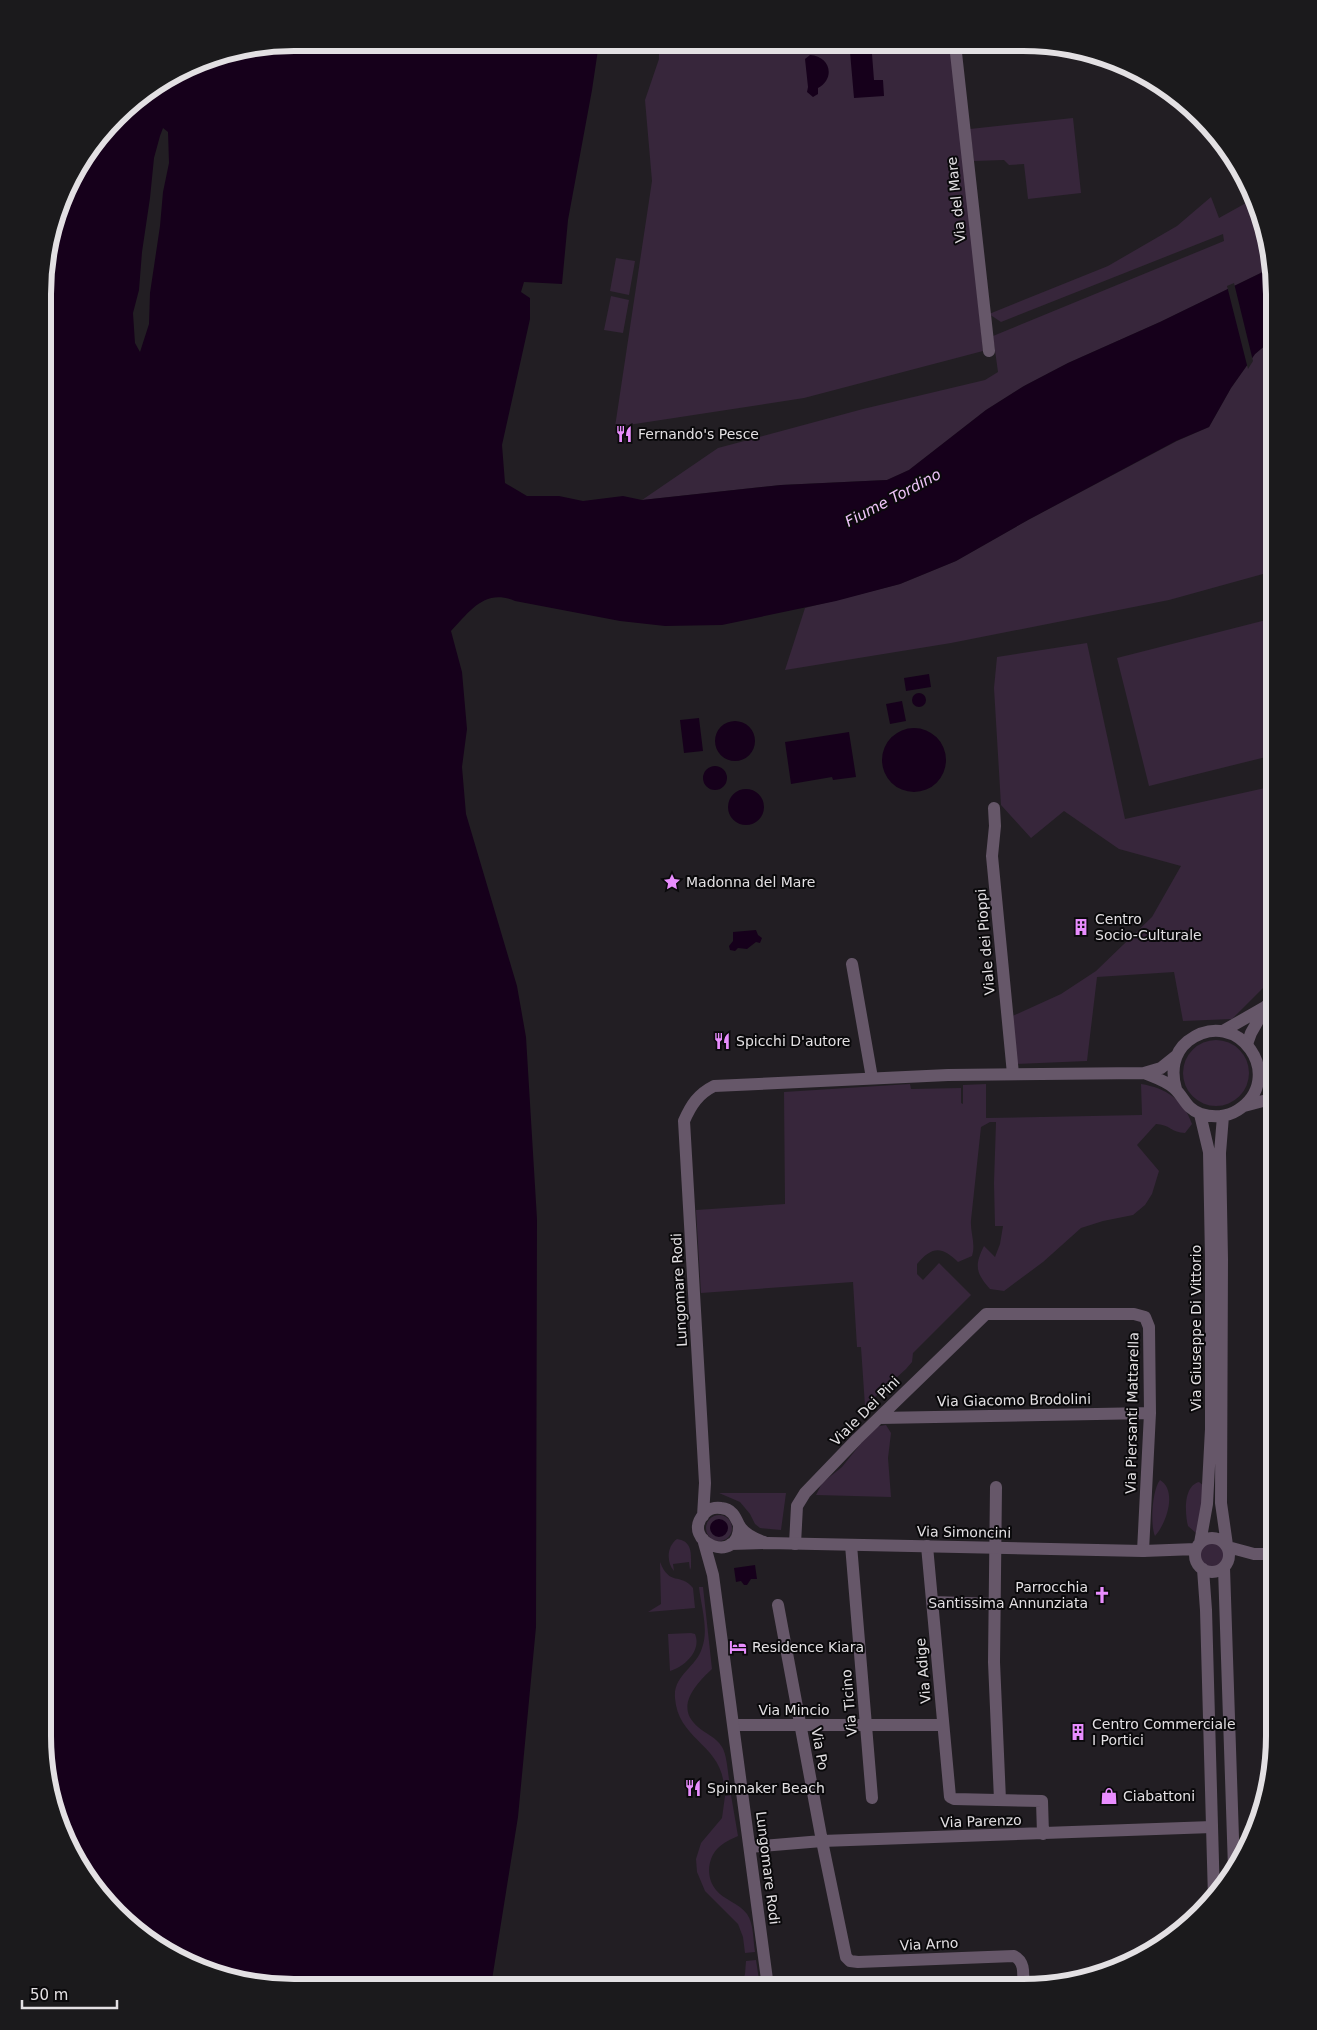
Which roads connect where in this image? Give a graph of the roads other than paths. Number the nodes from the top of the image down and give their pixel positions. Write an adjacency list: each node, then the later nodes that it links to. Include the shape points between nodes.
1 (956, 51): 2 (street, Via del Mare)
2 (989, 351)
3 (994, 808): 12 (street, Viale dei Pioppi, via 992,856)
4 (852, 964): 14 (street)
5 (1266, 1005): 7 (street)
6 (1266, 1009): 8 (street)
7 (1223, 1031): 8 (street); 9 (street, via 1209,1031 1196,1036 1184,1044)
8 (1247, 1044): 10 (street)
9 (1176, 1056): 11 (street, via 1161,1068); 15 (street, via 1173,1067)
10 (1259, 1071): 13 (street); 17 (street, via 1252,1096)
11 (1144, 1073): 12 (street); 15 (street)
12 (1013, 1074): 14 (street)
13 (1266, 1077)
14 (872, 1078): 23 (street, Lungomare Rodi, via 714,1086 696,1098 684,1121)
15 (1176, 1089): 18 (street, via 1186,1104)
16 (1266, 1101): 17 (street)
17 (1244, 1106): 19 (street)
18 (1200, 1114): 19 (street); 39 (street, Via Giuseppe Di Vittorio, via 1209,1152 1211,1286 1210,1438 1207,1504)
19 (1223, 1116): 34 (street, Via Giuseppe Di Vittorio, via 1220,1153 1221,1503)
20 (986, 1314): 21 (street, Via Piersanti Mattarella, via 1134,1314 1145,1317 1149,1327); 22 (street, Viale Dei Pini)
21 (1150, 1413): 22 (street, Via Giacomo Brodolini); 36 (street, Via Piersanti Mattarella)
22 (878, 1418): 30 (street, Viale Dei Pini, via 800,1500)
23 (705, 1483): 25 (street, Lungomare Rodi); 26 (street, Lungomare Rodi)
24 (996, 1487): 35 (street)
25 (721, 1508): 26 (street, via 714,1508); 27 (street, via 733,1513)
26 (703, 1516): 28 (street, via 699,1527)
27 (739, 1525): 29 (street, Via Simoncini, via 752,1537); 31 (street, via 738,1536)
28 (703, 1539): 31 (street, via 717,1548); 41 (street, Lungomare Rodi)
29 (768, 1543): 30 (street, Via Simoncini); 31 (street, Via Simoncini)
30 (795, 1544): 32 (street, Via Simoncini)
31 (729, 1545): 41 (street, Lungomare Rodi, via 720,1554)
32 (852, 1545): 33 (street, Via Simoncini); 47 (street, Via Ticino)
33 (927, 1546): 35 (street, Via Simoncini); 42 (street, Via Adige)
34 (1227, 1546): 37 (street); 39 (street, via 1219,1538 1204,1540); 40 (street, via 1230,1557)
35 (995, 1548): 36 (street, Via Simoncini); 44 (street)
36 (1143, 1551): 39 (street, Via Simoncini)
37 (1254, 1554): 38 (street); 40 (street)
38 (1266, 1554)
39 (1199, 1556): 40 (street, via 1214,1572); 51 (street, Via Giuseppe Di Vittorio, via 1206,1610)
40 (1226, 1565): 55 (street)
41 (713, 1575): 45 (street, Lungomare Rodi)
42 (932, 1602): 44 (street); 48 (street, Via Adige)
43 (778, 1604): 46 (street, Via Po)
44 (994, 1604): 50 (street)
45 (734, 1725): 46 (street, Via Mincio); 54 (street, Lungomare Rodi)
46 (801, 1725): 47 (street, Via Mincio); 53 (street, Via Po)
47 (866, 1725): 48 (street, Via Mincio); 49 (street, Via Ticino)
48 (943, 1725): 50 (street, Via Adige, via 950,1798)
49 (872, 1798)
50 (1000, 1800): 52 (street, via 1042,1801)
51 (1212, 1827): 52 (street, Via Parenzo); 56 (street, Via Giuseppe Di Vittorio)
52 (1043, 1834): 53 (street, Via Parenzo)
53 (822, 1841): 54 (street, Via Parenzo); 57 (street, Via Po)
54 (750, 1847): 58 (street, Lungomare Rodi)
55 (1234, 1856)
56 (1214, 1887)
57 (846, 1957): 59 (street, Via Arno, via 858,1962 1014,1956 1022,1964)
58 (767, 1979)
59 (1023, 1979)

